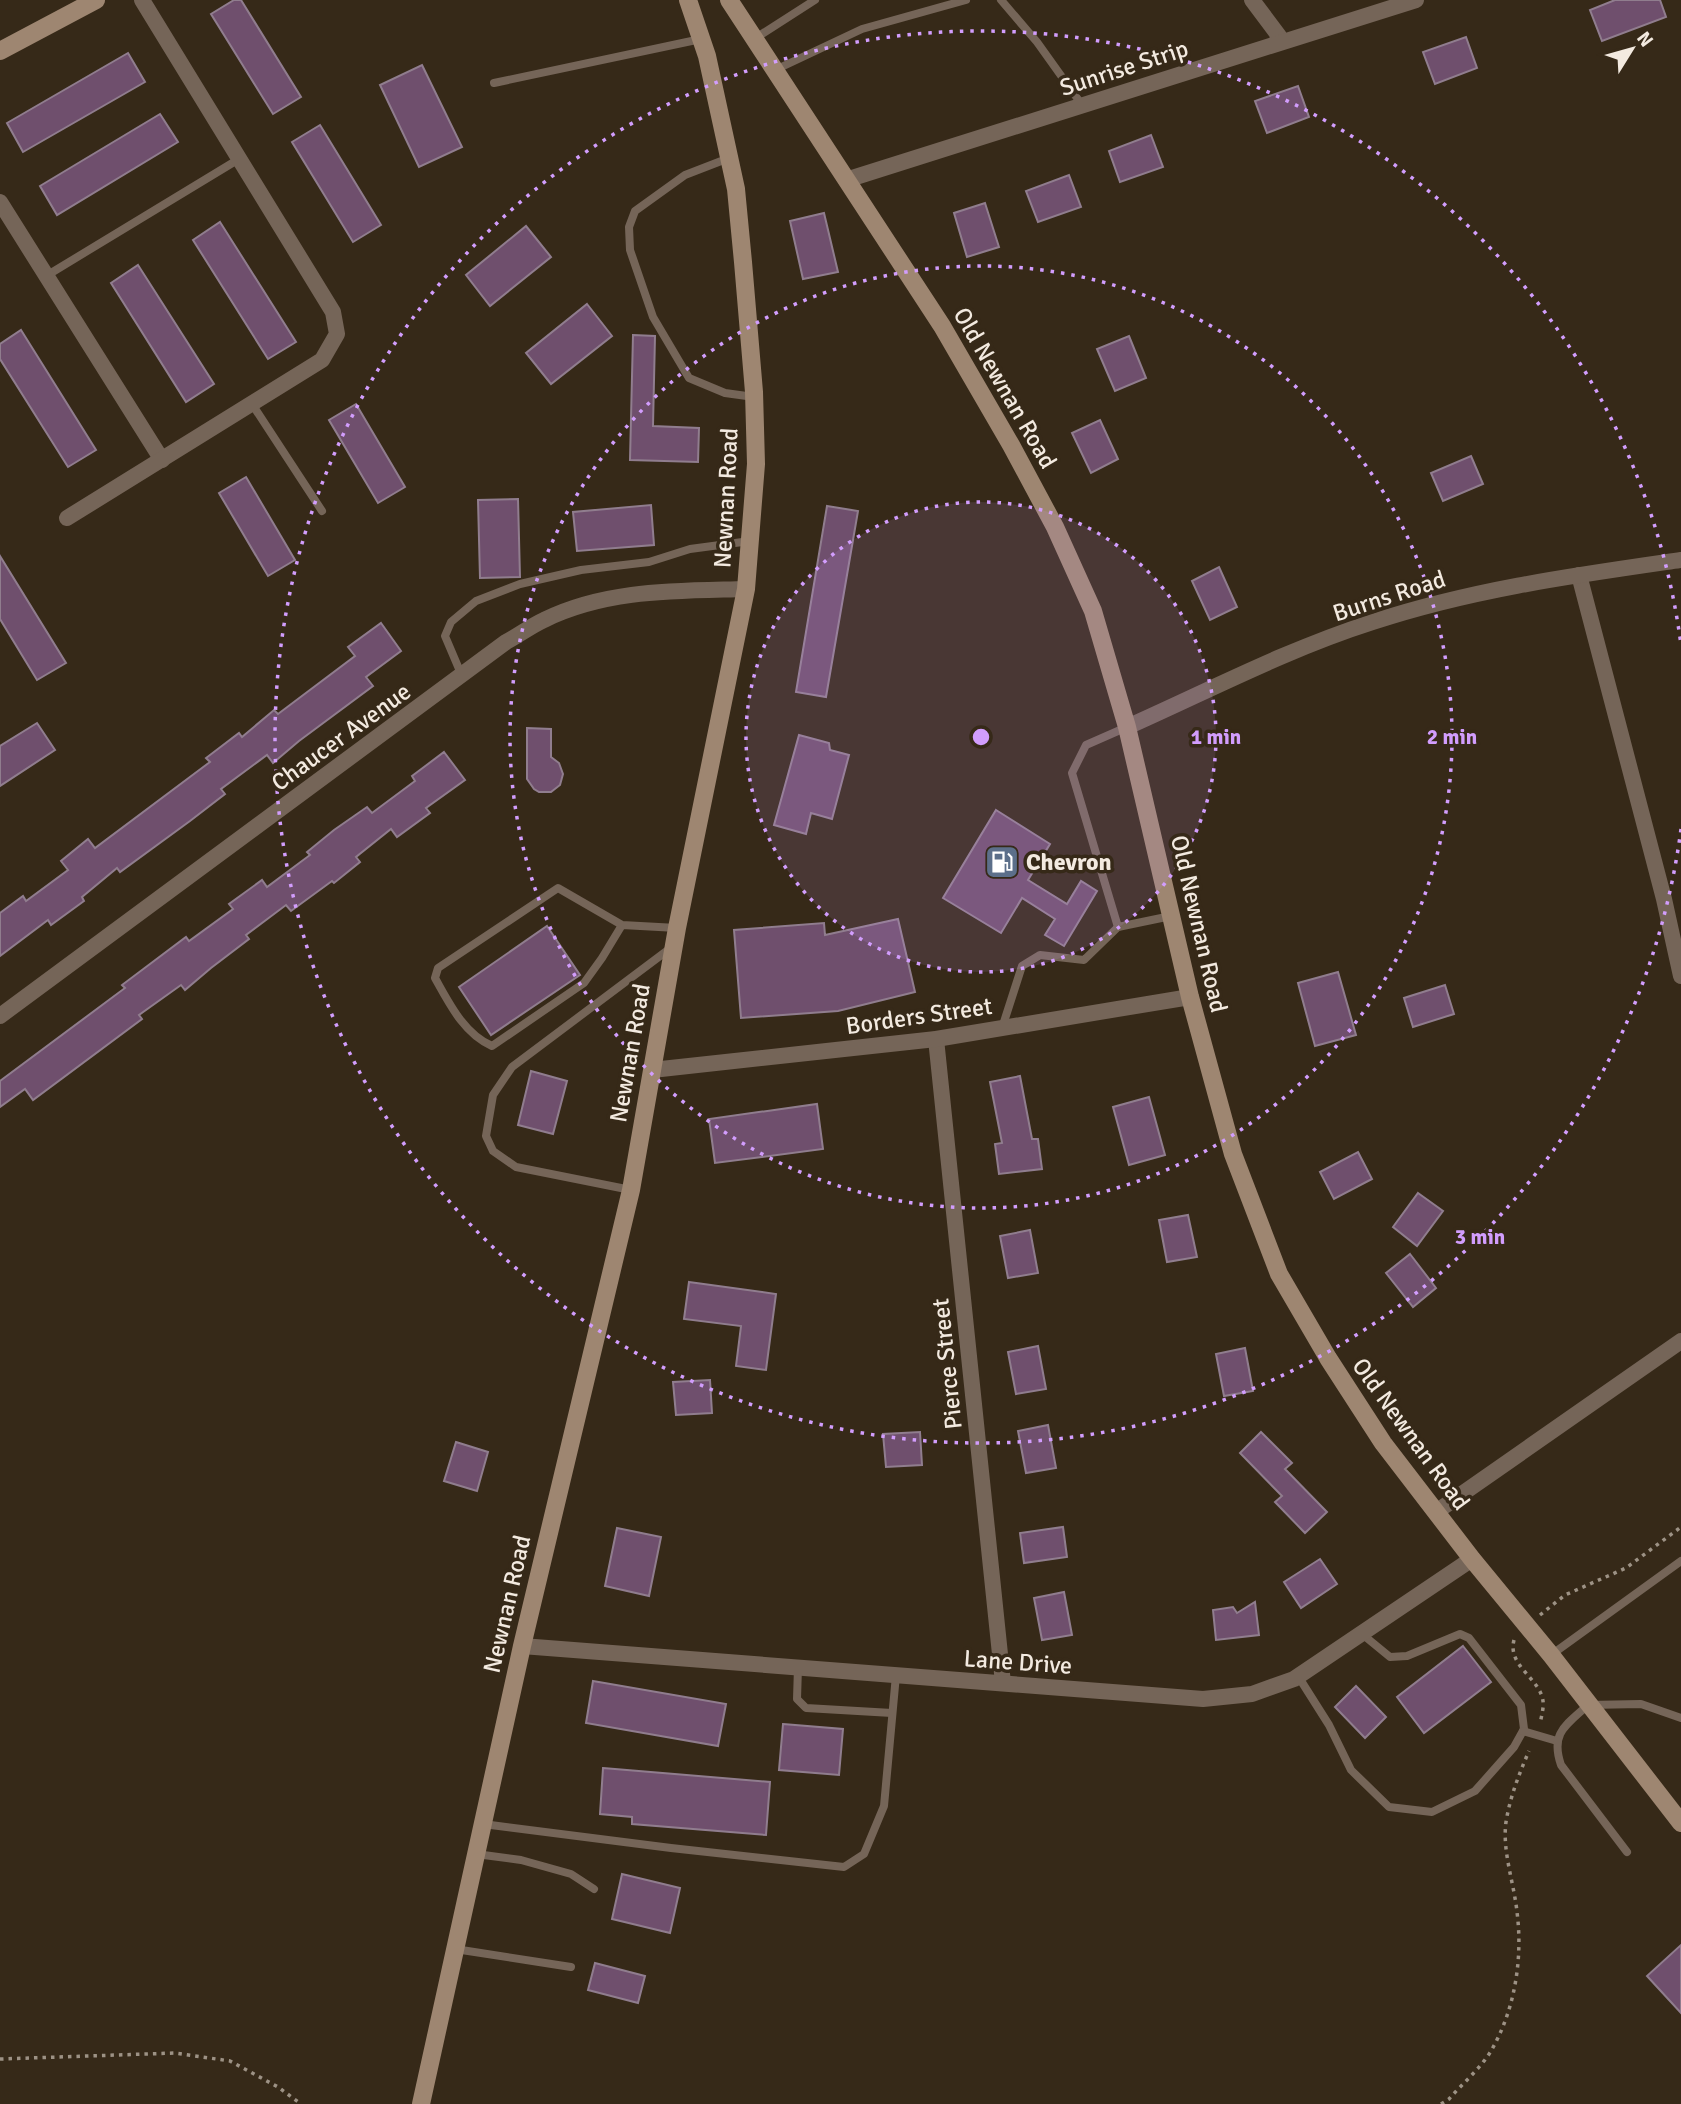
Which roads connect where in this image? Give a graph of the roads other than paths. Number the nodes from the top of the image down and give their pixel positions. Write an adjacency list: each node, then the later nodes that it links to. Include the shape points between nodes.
1 (96, 0): 13 (street)
2 (142, 0): 18 (street)
3 (688, 0): 10 (street, Newnan Road)
4 (729, 0): 11 (street, Old Newnan Road)
5 (815, 0): 11 (lane)
6 (966, 0): 14 (lane, via 862,29)
7 (1001, 0): 16 (lane)
8 (1252, 0): 12 (street, via 1279,36)
9 (1416, 0): 12 (street, Sunrise Strip)
10 (701, 39): 15 (lane); 17 (street, Newnan Road)
11 (754, 39): 14 (street, Old Newnan Road)
12 (1276, 43): 16 (street, Sunrise Strip)
13 (0, 51)
14 (775, 70): 19 (street, Old Newnan Road)
15 (495, 83)
16 (1082, 105): 19 (street, Sunrise Strip)
17 (729, 158): 22 (street, Newnan Road, via 736,189); 22 (lane, via 685,175 635,211 629,227 630,250 653,317 689,378 725,393)
18 (239, 159): 21 (lane); 23 (street, via 333,312 337,334 322,360)
19 (846, 180): 32 (street, Old Newnan Road, via 942,326 1055,527 1093,611)
20 (0, 202): 21 (street)
21 (46, 276): 24 (street)
22 (754, 397): 27 (street, Newnan Road)
23 (252, 404): 24 (street); 25 (lane)
24 (162, 460): 26 (street)
25 (321, 511)
26 (66, 518)
27 (751, 541): 30 (street, Newnan Road); 31 (lane, via 690,549 649,562 581,570 520,584 476,601 451,622 445,636)
28 (1681, 559): 29 (street, Burns Road)
29 (1579, 575): 32 (street, Burns Road, via 1466,595 1371,622); 34 (street)
30 (746, 589): 31 (street, Chaucer Avenue, via 621,595 577,606 542,620); 38 (street, Newnan Road)
31 (462, 676): 41 (street, Chaucer Avenue)
32 (1127, 727): 35 (street, Old Newnan Road); 37 (lane, via 1086,745 1072,773)
33 (1681, 896): 34 (street)
34 (1664, 899): 39 (street)
35 (1173, 916): 37 (lane); 40 (street, Old Newnan Road)
36 (622, 925): 36 (lane, via 558,888 438,968 435,978 455,1013 479,1041 492,1046 584,983); 38 (lane)
37 (1118, 927): 42 (lane, via 1084,960 1040,956 1022,966)
38 (676, 936): 44 (street, Newnan Road); 45 (lane, via 512,1067 493,1096 486,1136 493,1151 516,1167)
39 (1681, 975)
40 (1190, 997): 42 (street, Borders Street); 47 (street, Old Newnan Road, via 1233,1154 1279,1273 1355,1401)
41 (0, 1016)
42 (1002, 1028): 43 (street, Borders Street)
43 (936, 1039): 44 (street, Borders Street); 56 (street, Pierce Street)
44 (652, 1070): 45 (street, Newnan Road)
45 (631, 1190): 51 (street, Newnan Road)
46 (1681, 1341): 47 (street)
47 (1436, 1512): 48 (street, Old Newnan Road)
48 (1472, 1559): 50 (street, Lane Drive); 52 (street, Old Newnan Road)
49 (1681, 1561): 52 (lane)
50 (1362, 1634): 55 (street, Lane Drive); 60 (lane, via 1390,1657 1407,1656 1460,1634 1469,1638 1521,1705)
51 (522, 1646): 53 (street, Lane Drive); 63 (street, Newnan Road)
52 (1550, 1656): 57 (street, Old Newnan Road)
53 (798, 1667): 54 (street, Lane Drive); 58 (lane, via 797,1699 806,1708)
54 (896, 1675): 56 (street, Lane Drive); 58 (lane)
55 (1298, 1676): 56 (street, Lane Drive, via 1252,1694 1203,1699); 60 (lane, via 1351,1770 1389,1807 1432,1812 1475,1791)
56 (1003, 1684)
57 (1588, 1705): 59 (lane, via 1641,1704); 61 (lane, via 1568,1723); 62 (street, Old Newnan Road)
58 (892, 1713): 63 (lane, via 884,1806 864,1854 844,1867)
59 (1681, 1718)
60 (1523, 1731): 61 (lane)
61 (1558, 1741): 64 (lane, via 1556,1750 1568,1776)
62 (1681, 1823)
63 (482, 1824): 65 (street, Newnan Road)
64 (1628, 1852)
65 (476, 1854): 66 (lane, via 570,1874); 67 (street, Newnan Road)
66 (594, 1889)
67 (455, 1949): 68 (lane); 69 (street, Newnan Road)
68 (571, 1967)
69 (421, 2104)

